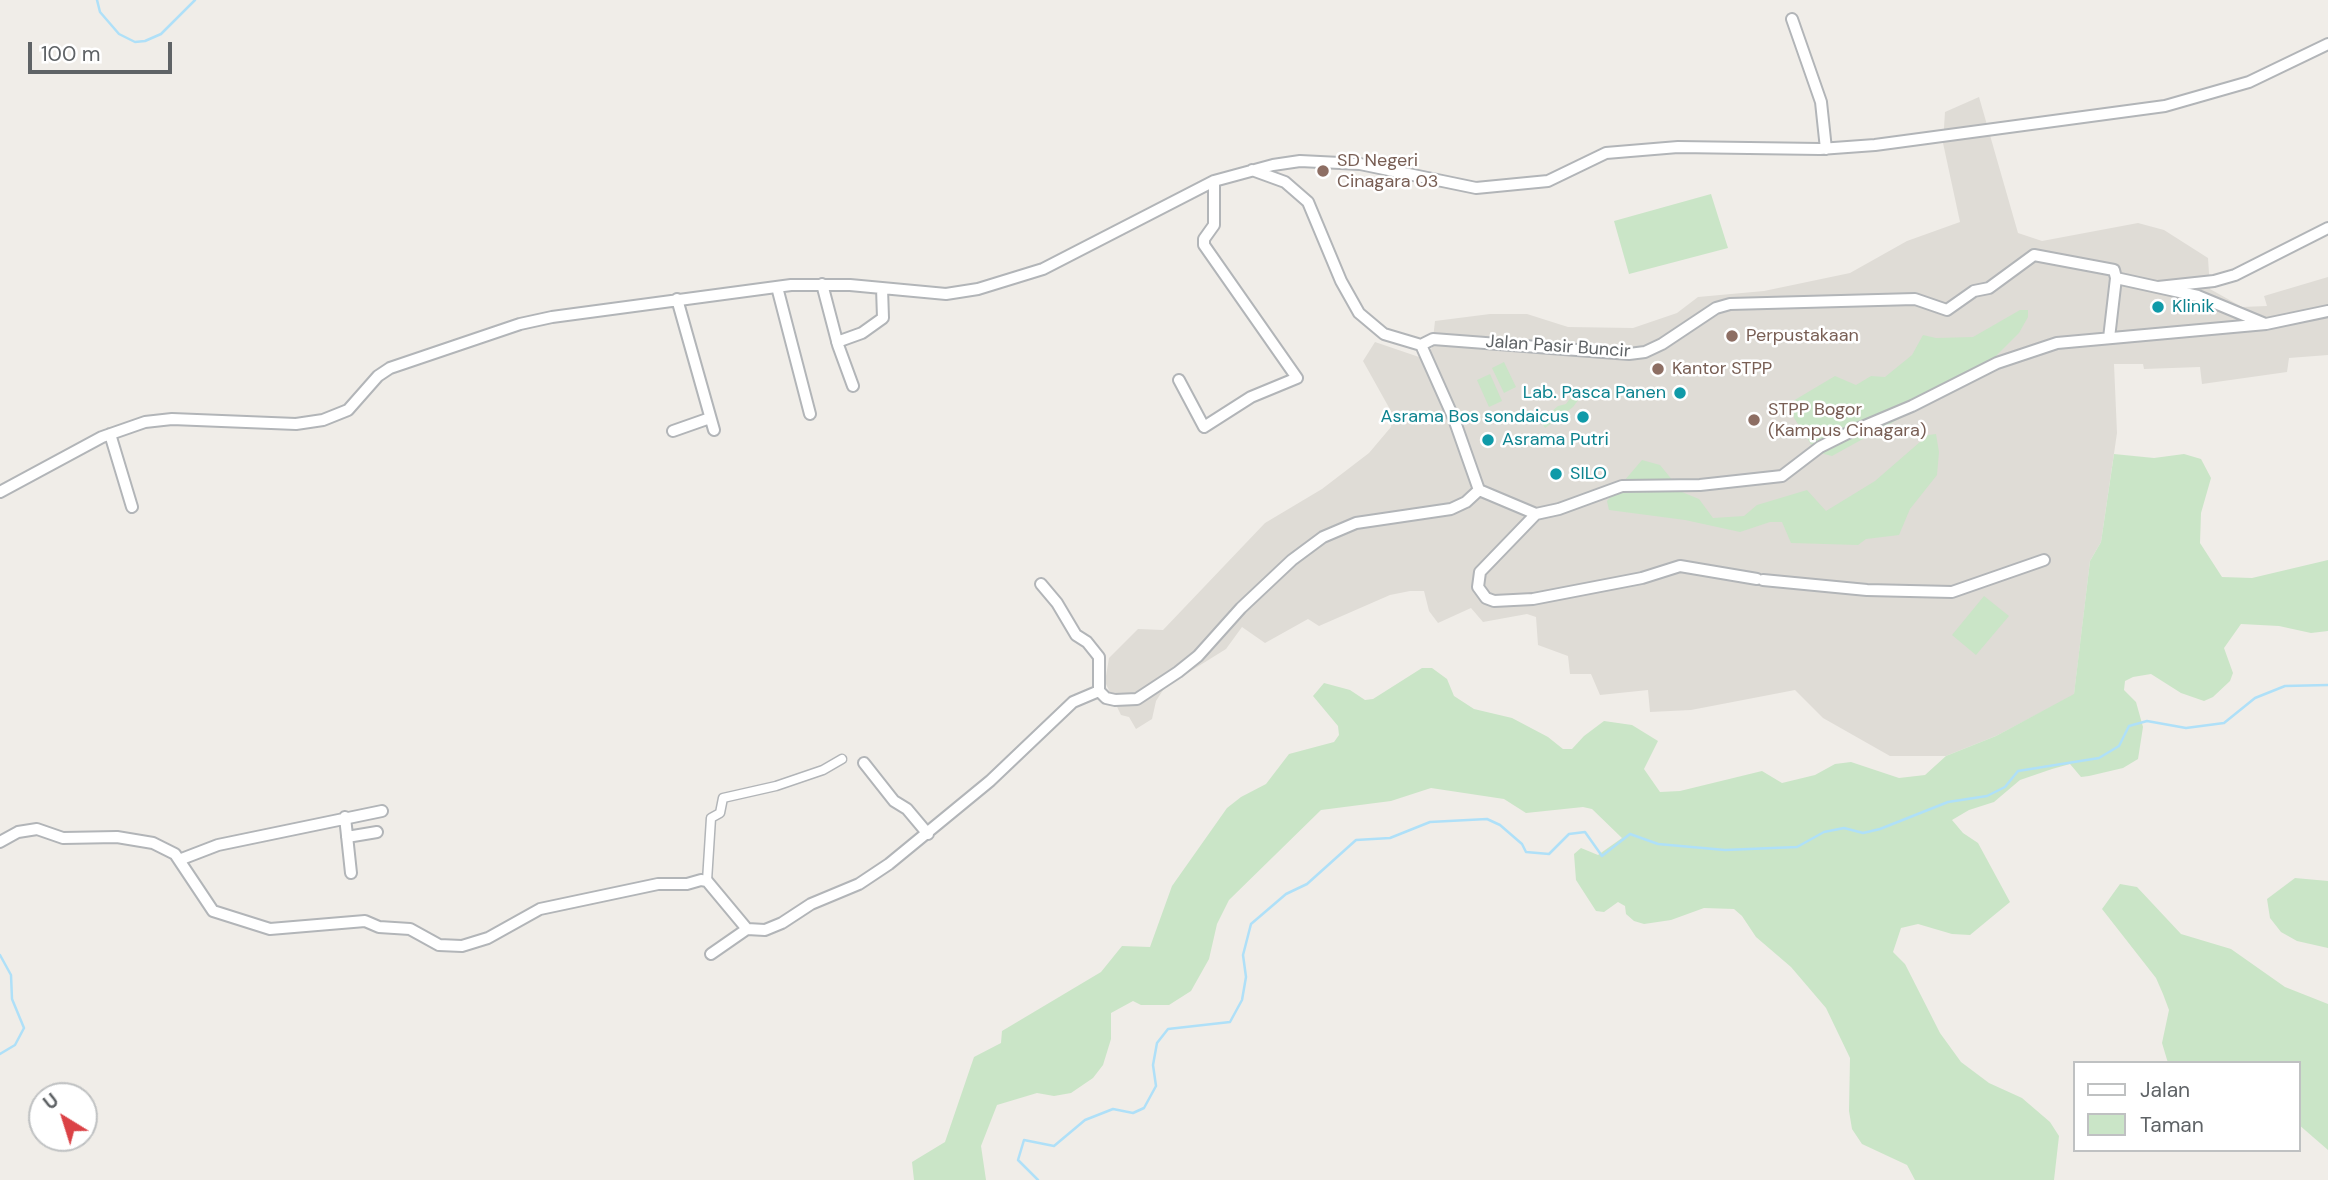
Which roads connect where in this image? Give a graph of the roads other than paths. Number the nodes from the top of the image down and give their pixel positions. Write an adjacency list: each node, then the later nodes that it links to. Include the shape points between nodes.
1 (1792, 19): 3 (street, via 1821,102)
2 (2328, 44): 3 (street, via 2249,82 2165,106)
3 (1826, 149): 4 (street, via 1678,147 1606,153 1548,181 1476,188 1360,164 1300,161)
4 (1250, 170): 5 (street); 17 (street, Jalan Pasir Buncir, via 1285,182 1308,202 1359,313 1384,334)
5 (1214, 181): 11 (street, via 1022,277 1000,279 958,294); 18 (street, via 1214,225 1204,245 1297,378 1251,397 1205,427)
6 (2328, 228): 10 (street, via 2235,275)
7 (2116, 278): 10 (street); 15 (street); 17 (street, Jalan Pasir Buncir, via 2111,269 2031,256 1951,309 1915,299 1730,304 1716,308 1662,344 1629,354 1433,339)
8 (822, 284): 9 (street); 11 (street); 16 (street)
9 (777, 287): 12 (street); 20 (street)
10 (2158, 287): 14 (street, via 2225,305)
11 (882, 288): 16 (street, via 883,318 862,333)
12 (677, 299): 21 (street); 24 (street, via 520,324 390,368 348,410 316,422 172,419)
13 (2328, 311): 14 (street)
14 (2266, 324): 15 (street)
15 (2109, 338): 28 (street, via 2057,343 1997,363 1820,447 1783,476 1700,485 1622,486)
16 (837, 342): 19 (street)
17 (1421, 345): 25 (street)
18 (1179, 380)
19 (853, 386)
20 (810, 414)
21 (710, 418): 22 (street); 23 (street)
22 (714, 430)
23 (673, 431)
24 (110, 433): 26 (street); 27 (street)
25 (1479, 490): 28 (street); 31 (street, via 1451,509 1356,523 1324,537 1248,601 1198,656 1147,693 1126,702 1106,698)
26 (0, 492)
27 (132, 507)
28 (1536, 514): 29 (street, via 1480,572 1478,587 1486,598 1511,601 1578,592 1680,566 1760,580 1952,592)
29 (2044, 560)
30 (1041, 584): 31 (street, via 1076,635 1099,657)
31 (1099, 691): 37 (street, via 1073,702)
32 (842, 759): 42 (street, via 776,786 723,798 720,813 711,818)
33 (864, 763): 37 (street, via 894,801)
34 (382, 811): 35 (street)
35 (345, 817): 38 (street); 40 (street, via 218,845)
36 (377, 832): 38 (street)
37 (929, 834): 43 (street, via 859,884 774,926)
38 (347, 837): 41 (street)
39 (0, 842): 40 (street, via 37,829 64,838 138,840 163,847)
40 (179, 860): 42 (street, via 205,901 223,916 283,929 365,921 410,929 452,946 482,941 555,905 658,884)
41 (351, 873)
42 (707, 881): 43 (street)
43 (747, 929): 44 (street)
44 (711, 954)

